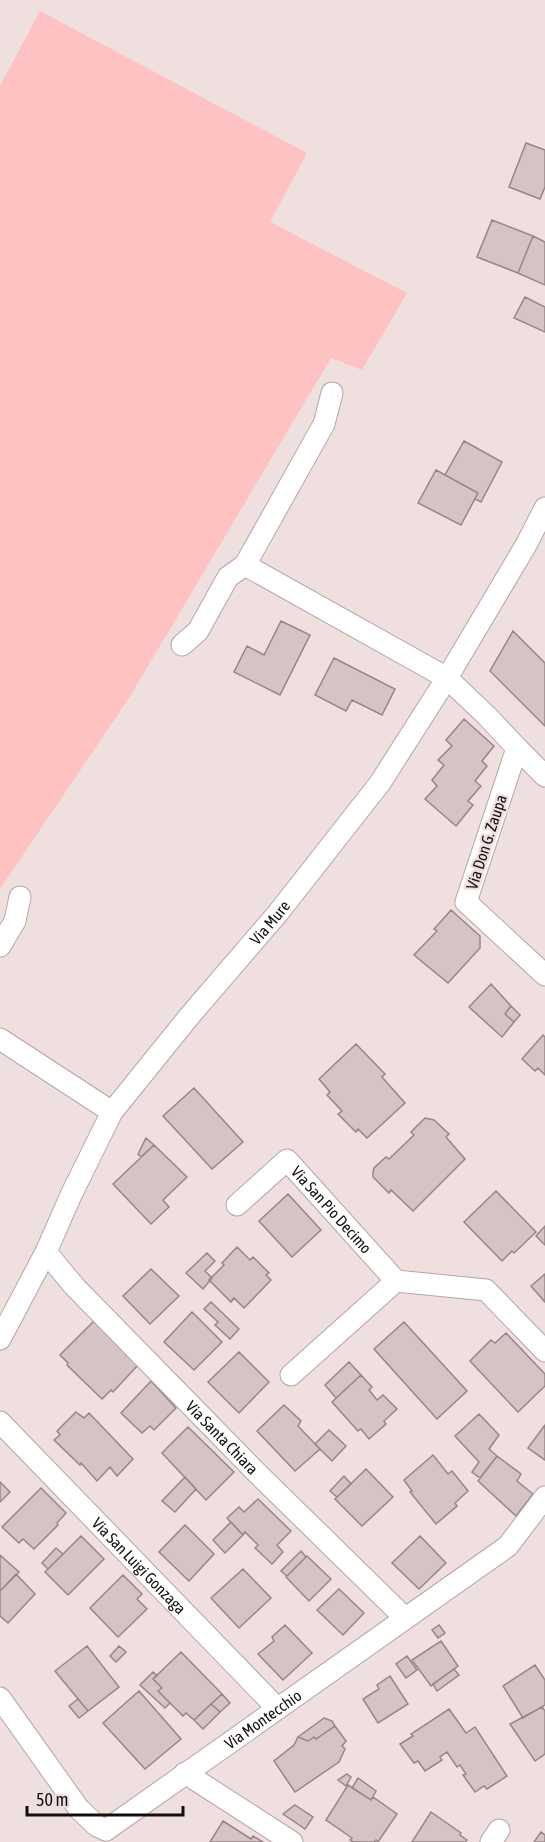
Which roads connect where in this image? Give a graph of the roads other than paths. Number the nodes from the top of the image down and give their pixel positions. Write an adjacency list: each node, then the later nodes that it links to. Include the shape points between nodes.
1 (332, 393): 3 (street, via 324,424)
2 (545, 508): 5 (street, Via Mure)
3 (245, 565): 4 (street, via 228,577 198,631); 5 (street)
4 (182, 645)
5 (447, 678): 6 (street); 12 (street, Via Mure, via 380,783 278,913)
6 (517, 748): 7 (street); 10 (street, Via Don G. Zaupa, via 466,902)
7 (545, 776)
8 (20, 897): 9 (street, via 15,921)
9 (0, 946)
10 (545, 975)
11 (0, 1039): 12 (street)
12 (112, 1112): 14 (street, Via Mure)
13 (237, 1205): 15 (street, Via San Pio Decimo, via 287,1160)
14 (46, 1252): 16 (street, Via Mure); 21 (street, Via Santa Chiara, via 74,1286 248,1464)
15 (396, 1281): 17 (street, via 486,1290); 18 (street)
16 (0, 1340)
17 (545, 1351)
18 (291, 1375)
19 (0, 1422): 23 (street, Via San Luigi Gonzaga)
20 (545, 1497): 21 (street, Via Montecchio, via 508,1546)
21 (405, 1618): 23 (street, Via Montecchio)
22 (0, 1698): 25 (street, Via Montecchio, via 79,1809)
23 (277, 1708): 24 (street, Via Montecchio)
24 (185, 1773): 25 (street, Via Montecchio); 26 (street)
25 (106, 1836)
26 (292, 1842)

